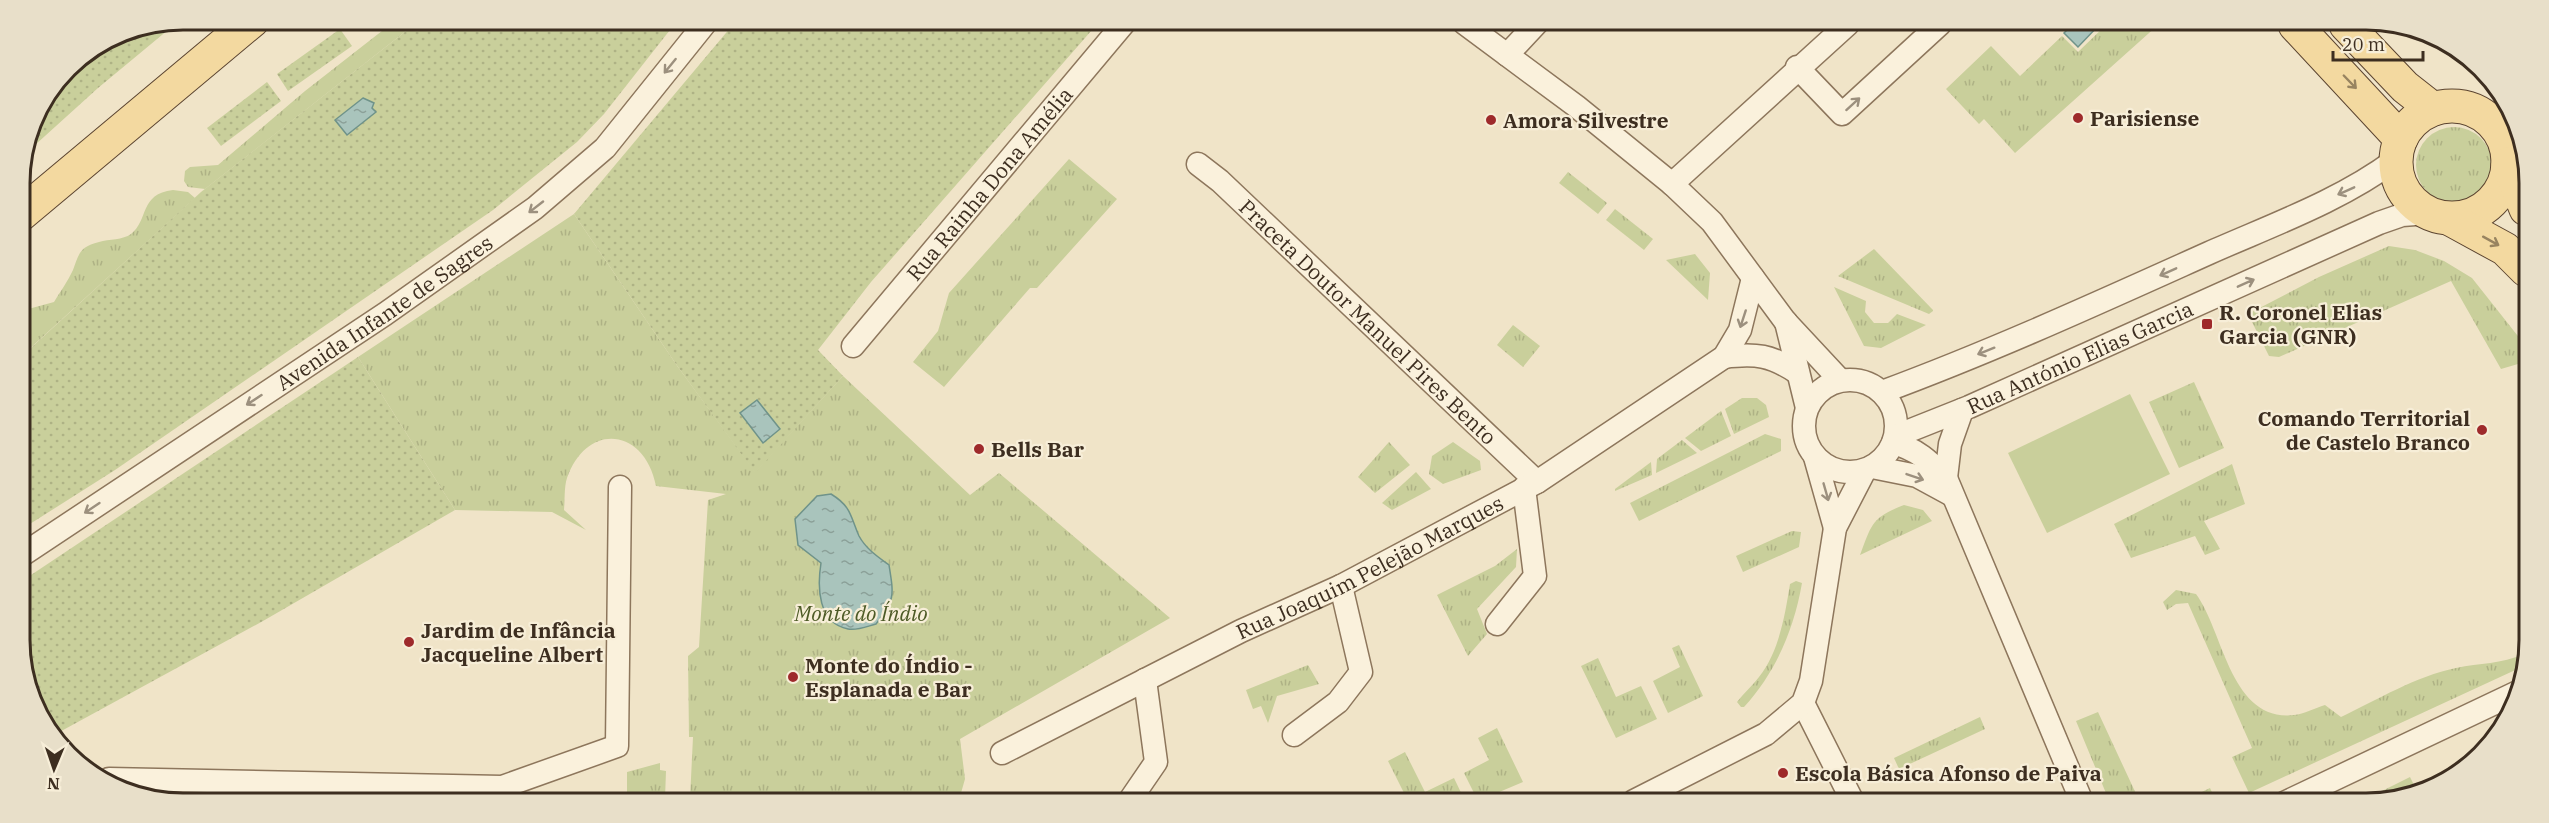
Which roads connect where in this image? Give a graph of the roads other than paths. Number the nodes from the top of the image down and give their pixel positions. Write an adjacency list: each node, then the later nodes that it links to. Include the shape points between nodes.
1 (241, 30): 18 (main road)
2 (700, 30): 37 (street, Avenida Infante de Sagres, one-way to 37, via 605,148 535,208 385,314)
3 (1118, 30): 23 (street, Rua Rainha Dona Amélia)
4 (1473, 30): 10 (street)
5 (1530, 30): 10 (street)
6 (1841, 30): 11 (street)
7 (1934, 30): 11 (street, one-way to 7, via 1842,114)
8 (2299, 30): 14 (main road, one-way to 14)
9 (2351, 30): 12 (main road, via 2405,87)
10 (1507, 55): 17 (street)
11 (1797, 67): 17 (street)
12 (2433, 110): 13 (main road, via 2450,106 2468,108 2496,128); 14 (main road, via 2420,116)
13 (2511, 148): 16 (main road); 19 (main road, via 2505,182 2484,209 2468,216)
14 (2398, 149): 19 (main road, via 2397,177 2404,192 2414,204); 27 (street, Rua António Elias Garcia, one-way to 27, via 2365,182 2022,337)
15 (1198, 164): 33 (street, Praceta Doutor Manuel Pires Bento, via 1220,181)
16 (2519, 181)
17 (1672, 184): 21 (street, via 1712,222)
18 (30, 207)
19 (2440, 216): 20 (main road, one-way to 20, via 2505,249); 29 (street, Rua António Elias Garcia, one-way to 19, via 2379,223 2402,215)
20 (2519, 263)
21 (1753, 278): 22 (street); 24 (street, Rua Joaquim Pelejão Marques, one-way to 24, via 1740,330)
22 (1785, 321): 25 (street); 26 (street)
23 (853, 346)
24 (1724, 357): 25 (street, Rua Joaquim Pelejão Marques, via 1750,354 1778,360); 33 (street, Rua Joaquim Pelejão Marques)
25 (1798, 373): 28 (street)
26 (1840, 380): 27 (street, via 1869,383); 28 (street, via 1814,395)
27 (1882, 392): 30 (street, via 1892,405 1896,420)
28 (1807, 408): 31 (street, via 1804,437)
29 (1962, 410): 30 (street, Rua António Elias Garcia); 35 (street, via 1950,444)
30 (1894, 440): 32 (street); 35 (street, via 1922,454)
31 (1815, 457): 32 (street, via 1833,469 1849,472); 36 (street, one-way to 36)
32 (1869, 468): 35 (street, one-way to 35, via 1917,476); 36 (street)
33 (1530, 485): 38 (street, Rua Joaquim Pelejão Marques); 39 (street, via 1536,576)
34 (620, 487): 47 (street, via 617,746)
35 (1950, 487): 51 (street)
36 (1835, 528): 42 (street, via 1811,681)
37 (30, 550)
38 (1341, 586): 40 (street, Rua Joaquim Pelejão Marques); 43 (street, via 1361,672 1338,702)
39 (1497, 624)
40 (1144, 680): 44 (street, Rua Joaquim Pelejão Marques); 48 (street, via 1156,762)
41 (2508, 697): 52 (street)
42 (1803, 703): 49 (street, via 1766,734); 50 (street)
43 (1294, 735)
44 (1002, 753)
45 (122, 780): 46 (street)
46 (216, 789): 47 (street)
47 (502, 793)
48 (1135, 793)
49 (1650, 793)
50 (1848, 793)
51 (2078, 793)
52 (2305, 793)

